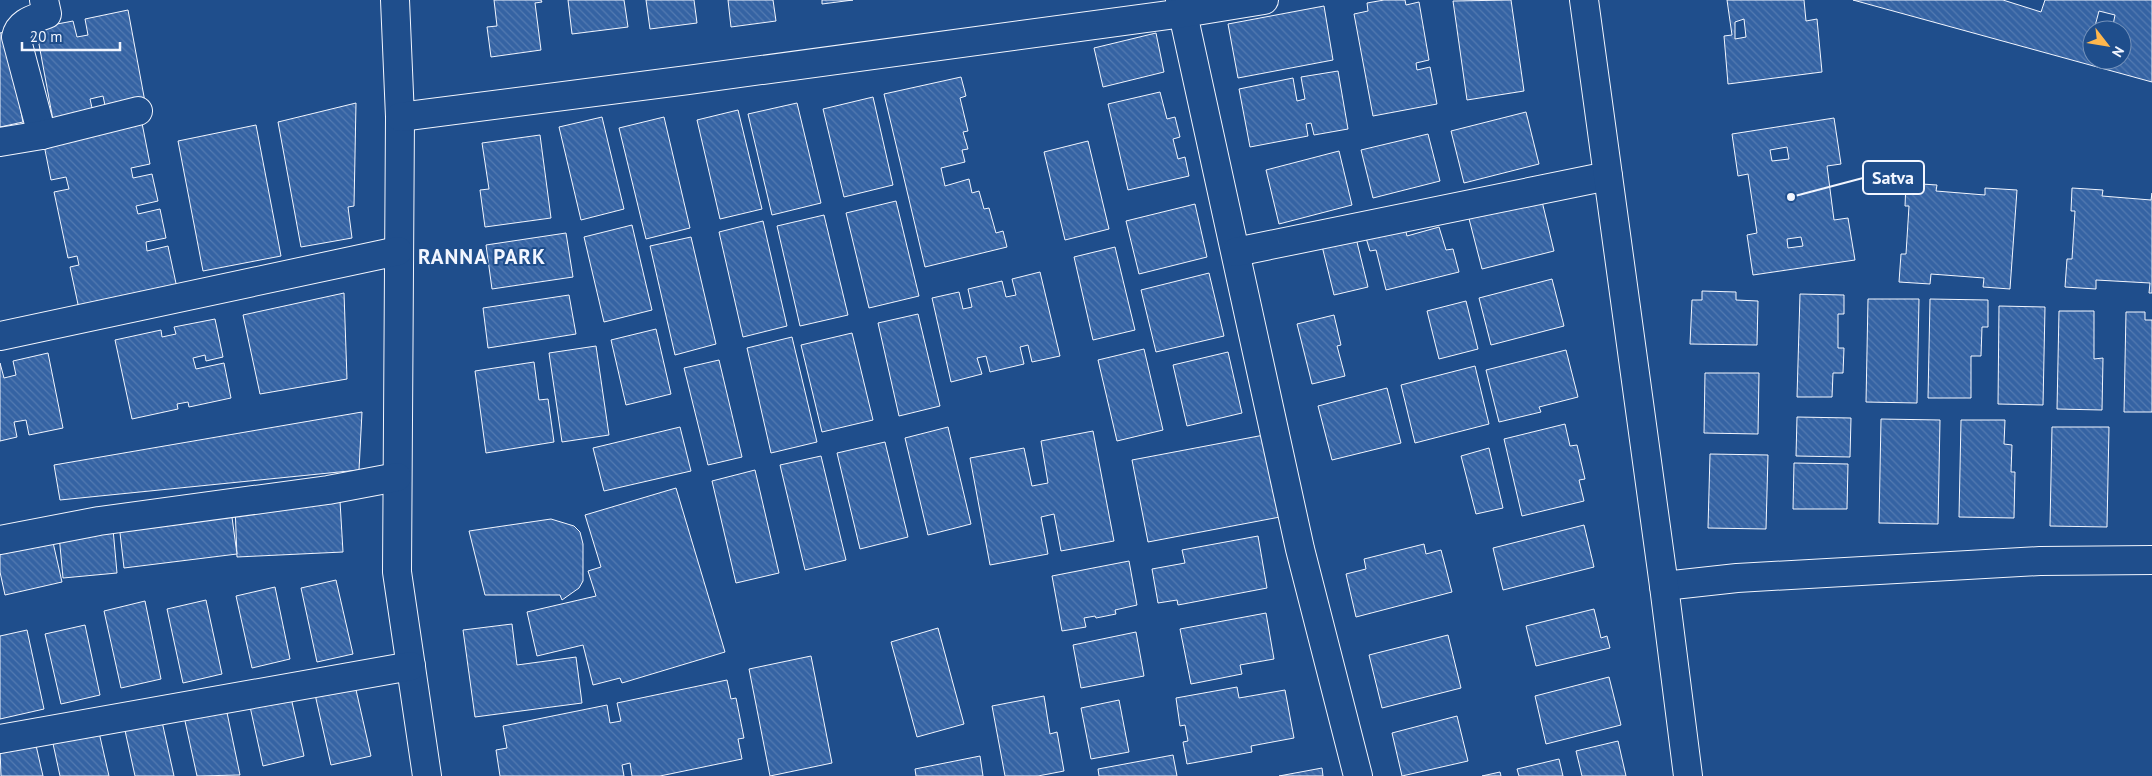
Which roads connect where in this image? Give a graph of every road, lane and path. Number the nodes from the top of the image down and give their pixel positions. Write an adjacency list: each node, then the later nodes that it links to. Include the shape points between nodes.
1 (44, 0): 8 (street, via 47,14 21,25 16,37)
2 (395, 0): 7 (street)
3 (1264, 0): 5 (street)
4 (1584, 0): 10 (street)
5 (1182, 6): 7 (street, via 688,80); 12 (street)
6 (138, 111): 8 (street)
7 (400, 117): 11 (street)
8 (42, 135): 9 (street)
9 (0, 142)
10 (1608, 176): 12 (street); 17 (street)
11 (398, 251): 13 (street); 14 (street)
12 (1236, 252): 21 (street, via 1300,549)
13 (0, 336)
14 (397, 477): 15 (street, via 328,490 99,521); 18 (street, via 397,572)
15 (0, 540)
16 (2152, 560): 17 (street, via 2040,560 1737,578)
17 (1664, 586): 22 (street)
18 (411, 666): 19 (street); 20 (street)
19 (0, 739)
20 (427, 776)
21 (1358, 776)
22 (1688, 776)

